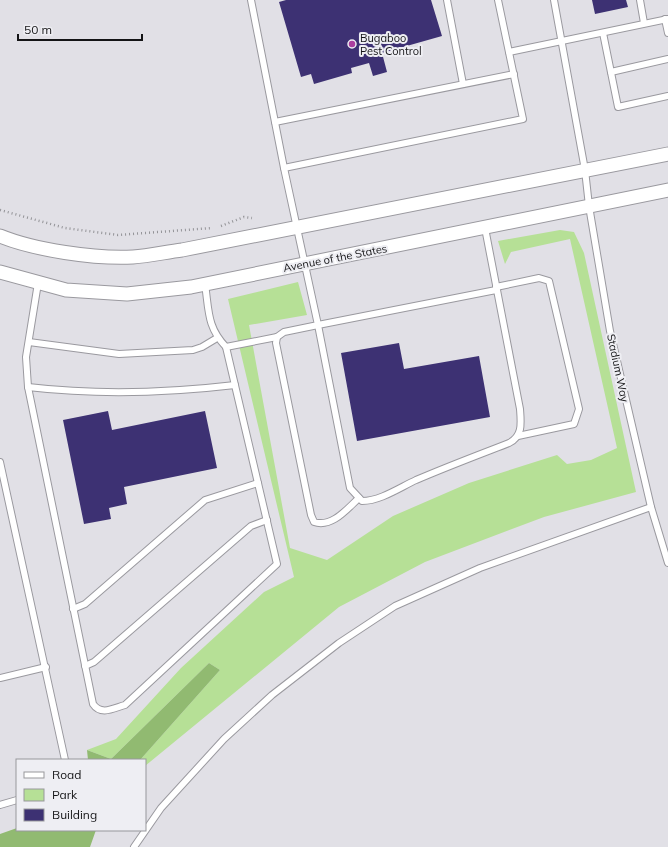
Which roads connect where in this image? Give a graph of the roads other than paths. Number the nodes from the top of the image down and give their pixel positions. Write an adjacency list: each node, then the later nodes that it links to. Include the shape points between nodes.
1 (250, 0): 17 (lane)
2 (447, 0): 15 (lane)
3 (498, 0): 11 (lane)
4 (554, 0): 10 (lane, Stadium Way)
5 (640, 0): 7 (lane)
6 (667, 19): 7 (lane); 9 (lane)
7 (644, 23): 8 (lane)
8 (603, 33): 10 (lane); 13 (lane)
9 (668, 33)
10 (562, 41): 11 (lane); 20 (lane, Stadium Way)
11 (509, 52): 14 (lane)
12 (668, 59): 13 (lane)
13 (611, 72): 16 (lane, via 618,107)
14 (514, 74): 15 (lane); 19 (lane, via 523,119)
15 (463, 84): 17 (lane)
16 (668, 96)
17 (275, 122): 19 (lane)
18 (668, 154): 20 (street)
19 (284, 168): 23 (lane)
20 (585, 170): 22 (lane, Stadium Way); 23 (street)
21 (668, 190): 22 (street, Avenue of the States)
22 (589, 206): 24 (street, Avenue of the States); 42 (lane, Stadium Way, via 610,331)
23 (297, 227): 25 (street, via 182,250 132,257 78,254 15,242); 26 (lane)
24 (485, 228): 26 (street, Avenue of the States); 30 (lane)
25 (0, 236)
26 (304, 264): 29 (street, Avenue of the States); 31 (lane)
27 (0, 272): 28 (street, Avenue of the States)
28 (38, 283): 29 (street, Avenue of the States, via 66,290 127,294); 34 (lane)
29 (205, 284): 33 (lane, via 211,327)
30 (496, 289): 31 (lane); 38 (lane, via 520,409); 38 (lane, via 539,278 549,281 579,409 574,424)
31 (318, 325): 32 (lane, via 284,332); 41 (lane, via 350,488)
32 (277, 337): 35 (lane); 41 (lane, via 276,344 314,522 328,523)
33 (217, 338): 34 (lane, via 193,350 119,354); 35 (lane)
34 (29, 342): 37 (lane, via 26,357)
35 (226, 347): 36 (lane)
36 (235, 385): 37 (lane, via 166,391 60,390); 40 (lane)
37 (28, 387): 45 (lane)
38 (518, 436): 41 (lane, via 509,443 453,464 384,495 368,501)
39 (0, 462): 47 (lane)
40 (258, 483): 43 (lane); 45 (lane, via 205,500 85,604)
41 (358, 498)
42 (651, 507): 44 (lane, Stadium Way); 52 (lane, via 480,568 395,606 339,643 272,695 224,739 161,808)
43 (267, 520): 46 (lane, via 251,526 94,662); 46 (lane, via 277,564 125,705 97,710 93,704)
44 (668, 563)
45 (74, 609): 46 (lane)
46 (85, 666)
47 (46, 667): 48 (lane); 49 (lane)
48 (0, 678)
49 (65, 759)
50 (16, 800): 51 (lane)
51 (0, 805)
52 (146, 830)
53 (145, 831): 54 (lane)
54 (134, 847)

